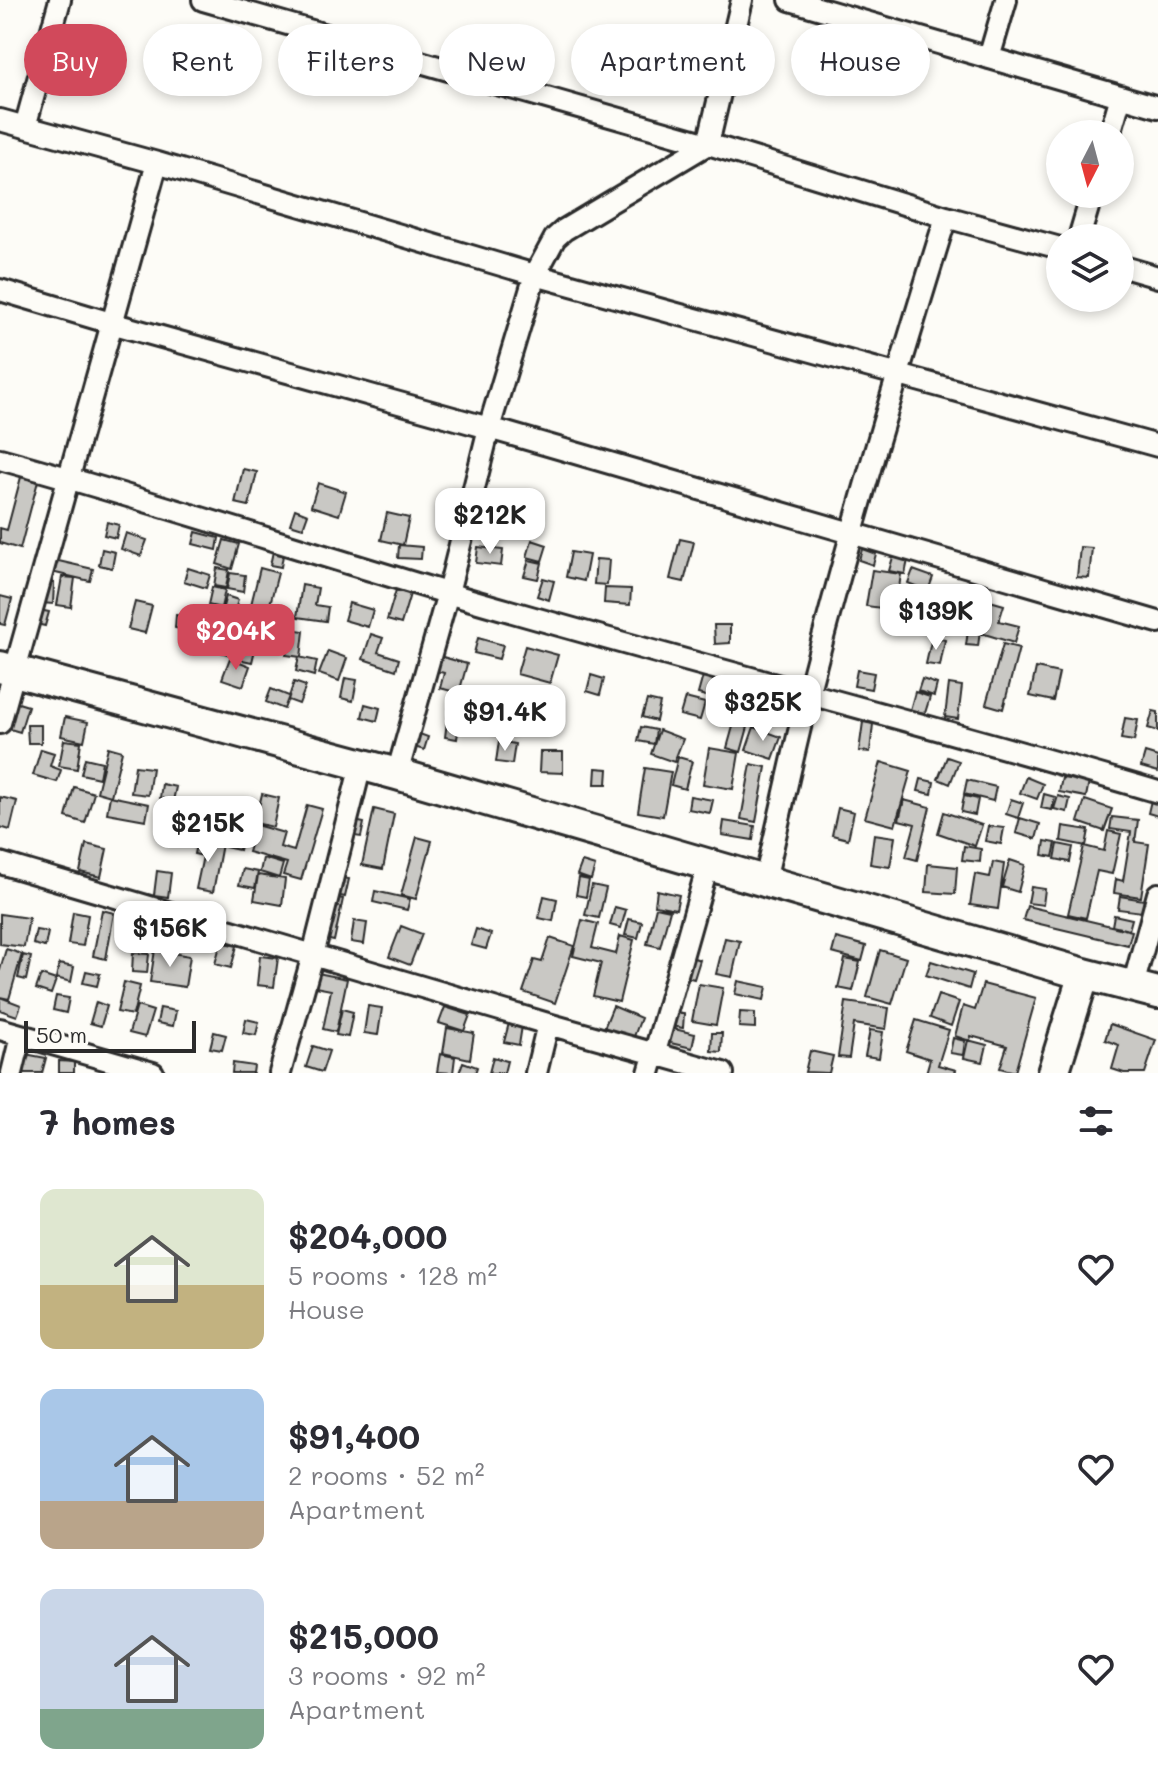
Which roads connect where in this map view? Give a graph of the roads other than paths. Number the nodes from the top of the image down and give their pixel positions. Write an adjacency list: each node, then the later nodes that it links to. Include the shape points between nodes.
1 (60, 0): 11 (street)
2 (205, 0): 12 (street)
3 (742, 0): 12 (street)
4 (790, 0): 6 (street)
5 (1006, 0): 6 (street)
6 (989, 58): 7 (street)
7 (1121, 96): 8 (street); 10 (street)
8 (1158, 107)
9 (0, 120): 11 (street)
10 (1114, 120)
11 (25, 127): 13 (street)
12 (708, 144): 14 (street); 17 (street, via 564,230)
13 (157, 163): 17 (street); 20 (street)
14 (946, 217): 15 (street); 21 (street)
15 (1046, 244)
16 (1134, 270): 18 (street)
17 (535, 275): 21 (street); 22 (street)
18 (1158, 277)
19 (0, 290): 20 (street)
20 (111, 323): 22 (street); 25 (street)
21 (898, 373): 23 (street); 26 (street)
22 (489, 428): 26 (street); 27 (street)
23 (1158, 446)
24 (0, 459): 25 (street)
25 (68, 477): 27 (street); 29 (street)
26 (851, 534): 28 (street); 30 (street)
27 (448, 593): 30 (street); 33 (street)
28 (1158, 622)
29 (7, 669): 31 (street); 32 (street)
30 (809, 694): 34 (street); 37 (street)
31 (0, 723)
32 (361, 765): 33 (street); 39 (street)
33 (397, 774): 36 (street)
34 (1158, 792)
35 (0, 863): 39 (street)
36 (708, 865): 37 (street); 45 (street)
37 (765, 880): 40 (street)
38 (1158, 894): 41 (street)
39 (313, 955): 42 (street); 48 (street)
40 (1084, 974): 41 (street); 51 (street)
41 (1146, 989)
42 (548, 1024): 45 (street); 49 (street)
43 (0, 1029): 44 (street)
44 (21, 1036): 46 (street); 47 (street)
45 (652, 1063): 50 (street)
46 (12, 1073)
47 (153, 1073)
48 (280, 1073)
49 (536, 1073)
50 (723, 1073)
51 (1053, 1073)

